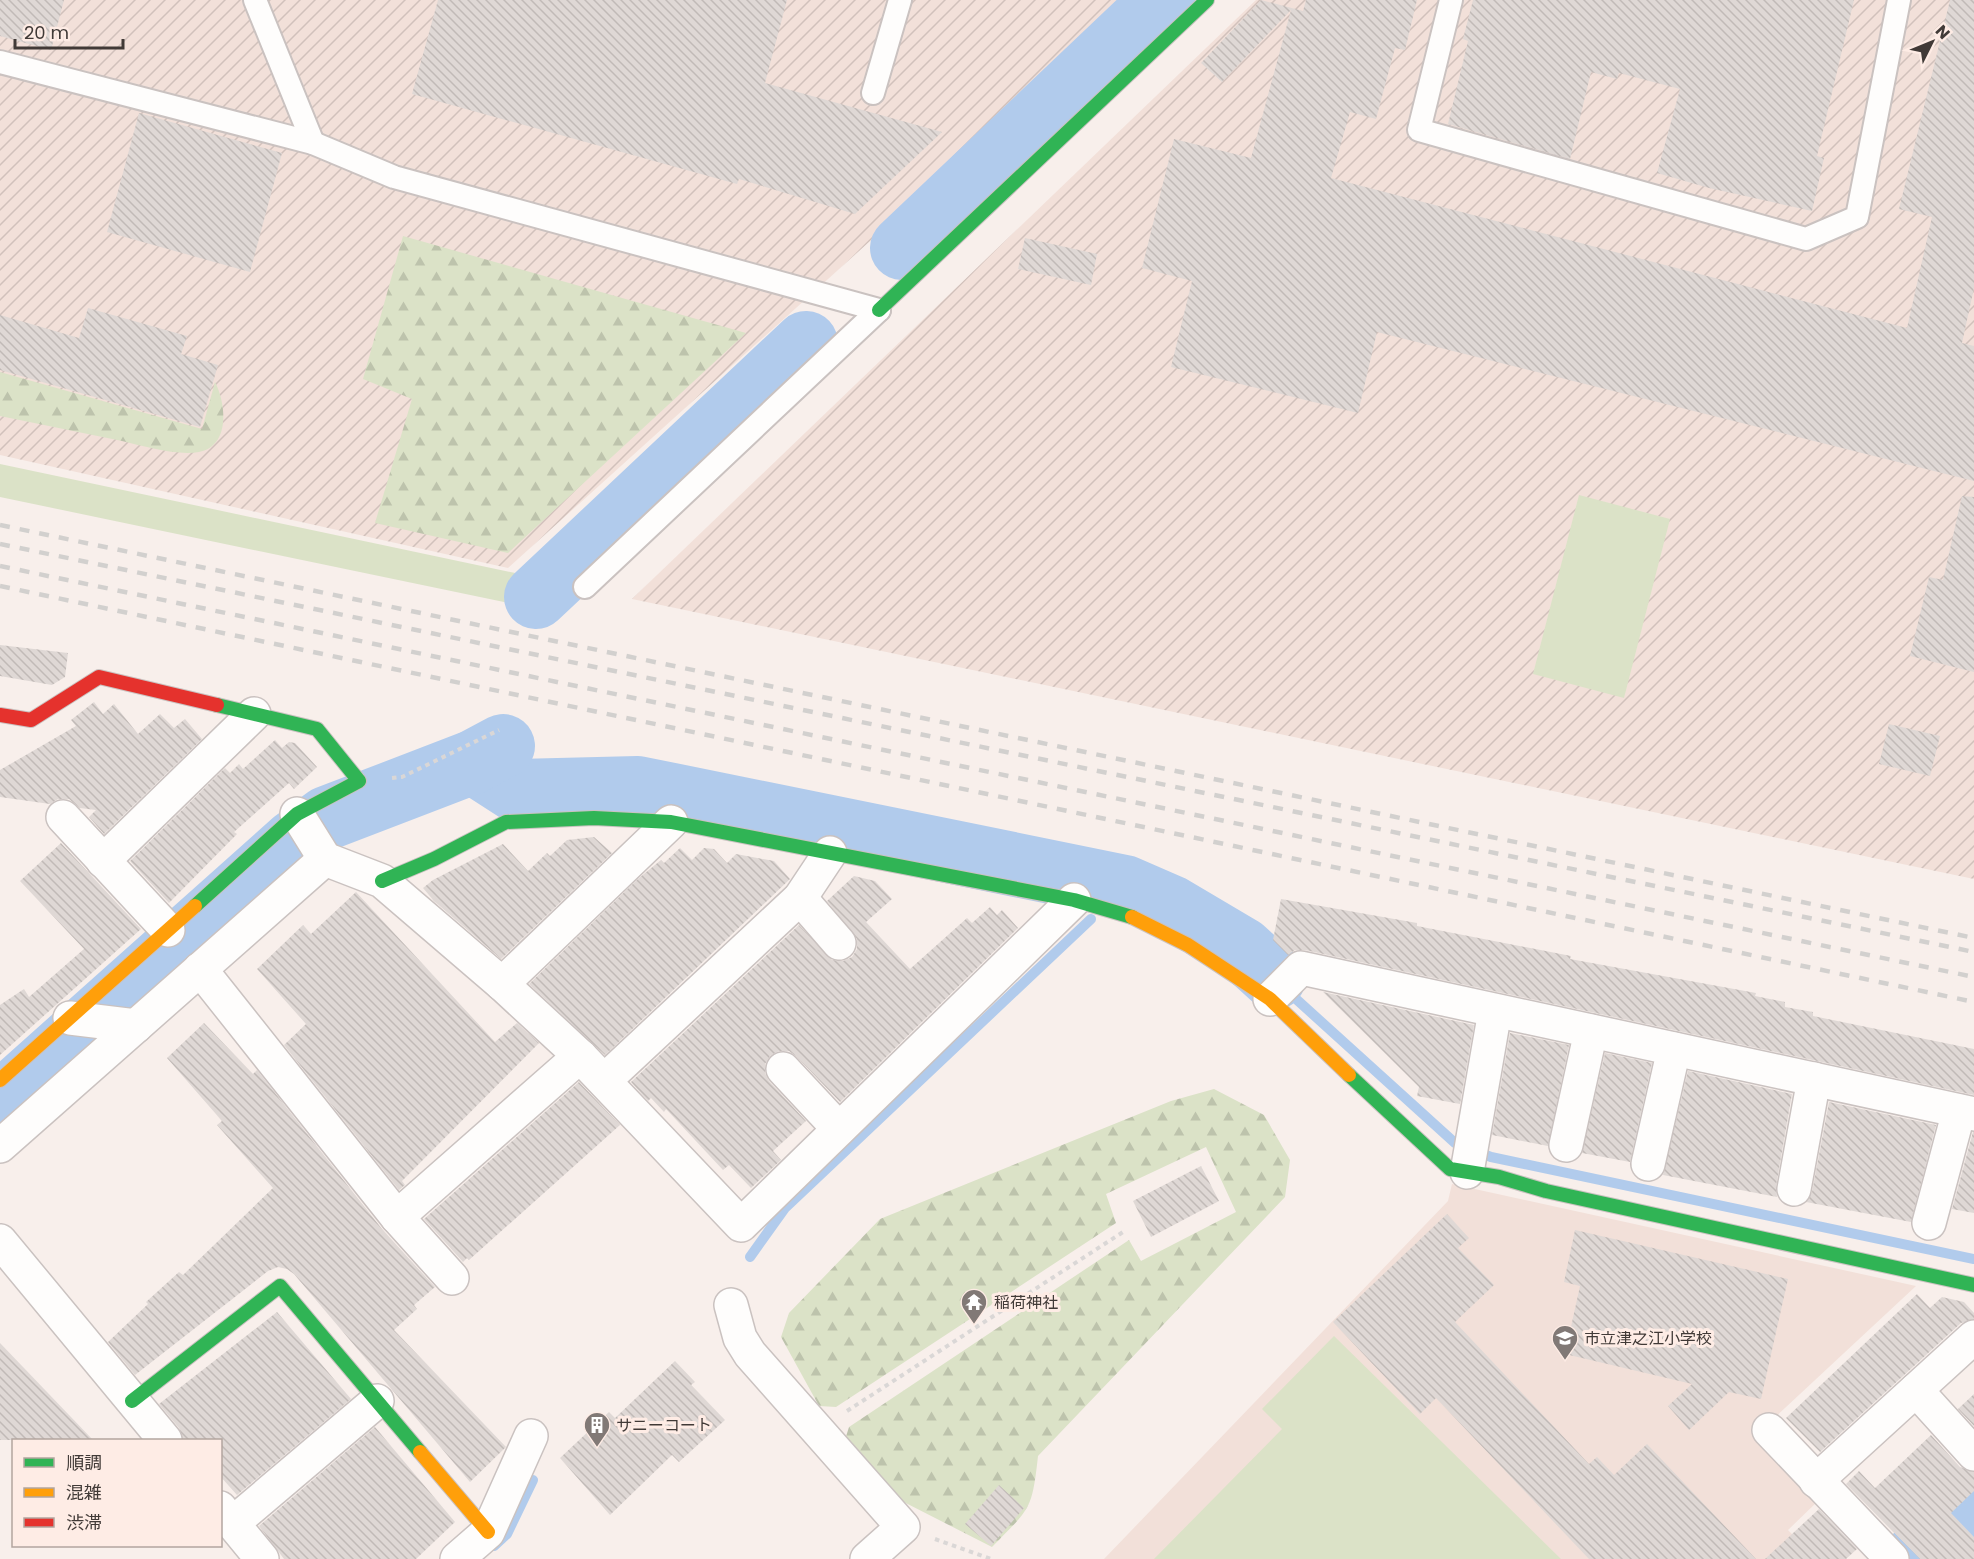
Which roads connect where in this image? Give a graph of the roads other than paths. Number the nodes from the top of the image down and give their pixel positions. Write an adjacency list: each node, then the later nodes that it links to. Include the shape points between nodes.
1 (255, 0): 8 (lane)
2 (900, 0): 7 (lane)
3 (1207, 0): 9 (street)
4 (1451, 0): 5 (lane, via 1419,130 1806,239 1857,217)
5 (1899, 0)
6 (0, 62): 8 (lane)
7 (873, 93)
8 (313, 143): 9 (lane, via 394,177)
9 (879, 310): 10 (lane)
10 (585, 587)
11 (254, 714): 12 (street, via 99,677 31,720); 15 (street, via 317,729 358,781); 17 (street)
12 (0, 715)
13 (63, 818): 17 (street)
14 (671, 822): 16 (street); 18 (street, via 594,818 506,822); 23 (street)
15 (309, 834): 18 (street); 22 (street); 22 (street)
16 (830, 853): 19 (street); 20 (street)
17 (104, 861): 22 (street)
18 (382, 881): 23 (street)
19 (800, 898): 21 (street); 34 (street)
20 (1074, 900): 24 (street, via 1133,917 1188,945); 36 (street)
21 (839, 943)
22 (179, 951): 26 (street); 27 (street); 42 (street)
23 (502, 984): 30 (street)
24 (1270, 999): 25 (street, via 1301,968); 40 (street, via 1404,1130 1450,1168)
25 (1495, 1011): 28 (street); 40 (street)
26 (85, 1020): 27 (street); 33 (street)
27 (135, 1026): 38 (street)
28 (1591, 1031): 29 (street); 37 (street)
29 (1674, 1049): 32 (street); 39 (street)
30 (580, 1056): 34 (street); 42 (street)
31 (783, 1070): 36 (street)
32 (1814, 1079): 35 (street); 41 (street)
33 (0, 1080)
34 (605, 1080): 36 (street, via 741,1225)
35 (1967, 1113): 43 (street)
36 (838, 1129)
37 (1566, 1145)
38 (0, 1146)
39 (1648, 1164)
40 (1467, 1172): 46 (street)
41 (1794, 1189)
42 (397, 1218): 45 (street)
43 (1929, 1223)
44 (0, 1241): 50 (street)
45 (452, 1278)
46 (1974, 1285)
47 (731, 1305): 61 (street, via 740,1338 750,1354 903,1527)
48 (1974, 1337): 49 (street)
49 (1916, 1390): 55 (street); 56 (street)
50 (132, 1401): 51 (street, via 280,1286); 54 (street)
51 (377, 1401): 57 (street); 58 (street)
52 (1769, 1430): 56 (street)
53 (531, 1436): 58 (street)
54 (164, 1439)
55 (1974, 1454)
56 (1816, 1480): 62 (street)
57 (227, 1516): 59 (street)
58 (488, 1532): 60 (street)
59 (262, 1559)
60 (457, 1559)
61 (867, 1559)
62 (1892, 1559)

